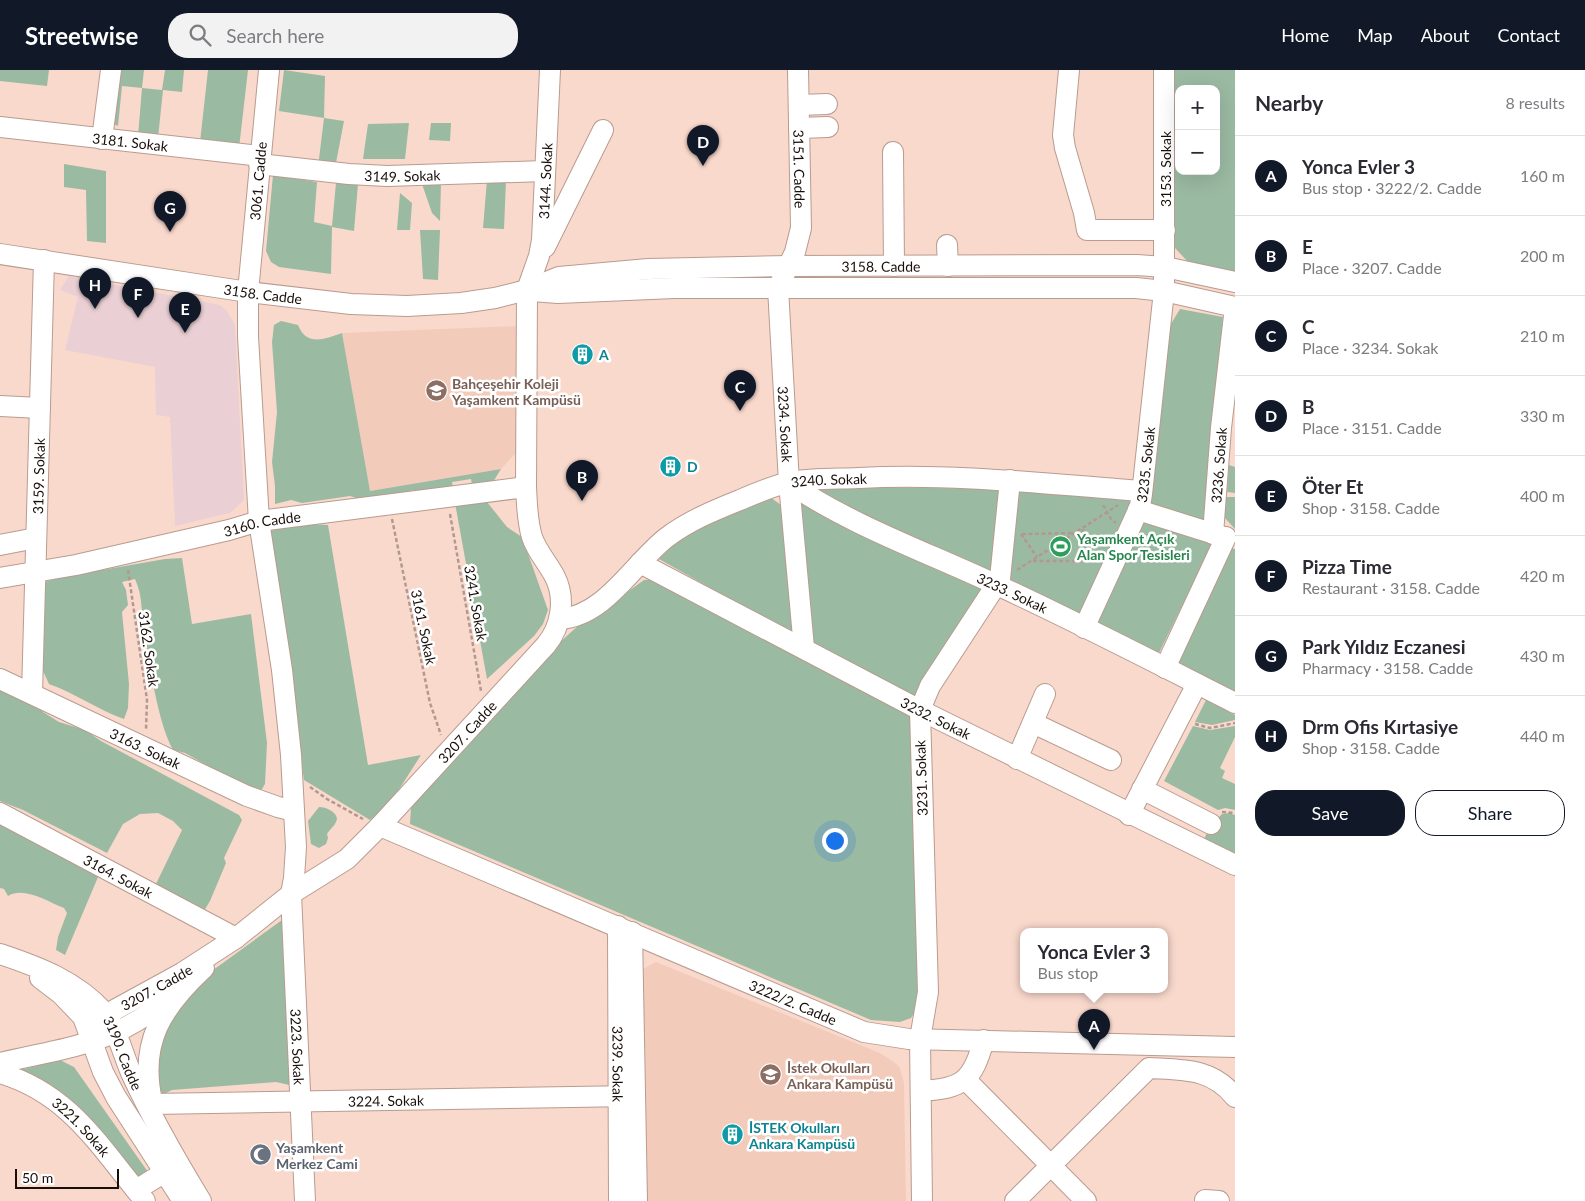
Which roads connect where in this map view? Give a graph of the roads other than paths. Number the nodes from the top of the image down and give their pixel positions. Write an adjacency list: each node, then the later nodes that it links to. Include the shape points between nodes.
1 (111, 70): 13 (street)
2 (269, 70): 15 (street, 3061. Cadde)
3 (550, 70): 16 (street, 3144. Sokak)
4 (798, 70): 8 (street, 3151. Cadde)
5 (1069, 70): 17 (street, via 1065,148 1087,230)
6 (1164, 70): 17 (street, 3153. Sokak)
7 (827, 104): 8 (street)
8 (799, 105): 11 (street, 3151. Cadde)
9 (0, 127): 13 (street, 3181. Sokak)
10 (828, 127): 11 (street)
11 (799, 128): 22 (street, 3151. Cadde, via 800,228 796,252)
12 (603, 130): 21 (street)
13 (102, 139): 15 (street, 3181. Sokak)
14 (893, 152): 23 (street)
15 (260, 160): 16 (street, 3149. Sokak, via 349,174 387,176); 30 (street, 3061. Cadde)
16 (545, 171): 21 (street, 3144. Sokak, via 542,240)
17 (1165, 230): 25 (street, 3153. Sokak)
18 (947, 245): 24 (street)
19 (0, 254): 20 (street, 3158. Cadde)
20 (44, 260): 30 (street, 3158. Cadde); 34 (street, 3159. Sokak)
21 (536, 264): 28 (street, 3144. Sokak)
22 (789, 266): 23 (street, 3158. Cadde); 27 (street, 3151. Cadde); 28 (street, 3158. Cadde, via 656,268 591,273 559,278)
23 (894, 266): 24 (street, 3158. Cadde)
24 (948, 266): 25 (street, 3158. Cadde)
25 (1165, 267): 26 (street, 3158. Cadde); 29 (street, 3235. Sokak)
26 (1235, 282)
27 (778, 288): 28 (street, 3158. Cadde, via 558,293); 29 (street, 3158. Cadde, via 1136,288); 36 (street, 3234. Sokak)
28 (527, 290): 30 (street, 3158. Cadde, via 495,298 407,306 351,304); 37 (street, 3207. Cadde)
29 (1164, 291): 31 (street, 3158. Cadde); 38 (street, 3235. Sokak)
30 (248, 292): 39 (street, 3061. Cadde, via 248,351)
31 (1235, 307): 32 (street, 3236. Sokak)
32 (1231, 368): 40 (street, 3236. Sokak)
33 (0, 406): 34 (street)
34 (40, 408): 41 (street, 3159. Sokak)
35 (1010, 480): 36 (street, 3240. Sokak, via 898,476); 38 (street, 3240. Sokak, via 1103,488); 46 (street, 3231. Sokak)
36 (789, 482): 43 (street, 3240. Sokak, via 739,500 687,525 667,537); 46 (street, 3233. Sokak, via 843,515); 49 (street, 3234. Sokak)
37 (526, 487): 39 (street, 3160. Cadde); 47 (street, 3207. Cadde, via 532,538 559,588)
38 (1138, 504): 40 (street, 3240. Sokak); 48 (street, 3235. Sokak)
39 (259, 522): 44 (street, 3160. Cadde); 61 (street, 3223. Sokak, via 282,670)
40 (1225, 537): 50 (street, 3236. Sokak)
41 (36, 538): 42 (street); 44 (street, 3159. Sokak)
42 (0, 545)
43 (640, 563): 47 (street, 3240. Sokak, via 611,593 588,610); 49 (street, 3232. Sokak)
44 (35, 572): 45 (street, 3160. Cadde); 53 (street, 3159. Sokak)
45 (0, 578)
46 (998, 584): 48 (street, 3233. Sokak); 56 (street, 3231. Sokak, via 930,686)
47 (560, 619): 65 (street, 3207. Cadde, via 551,640)
48 (1084, 628): 50 (street, 3233. Sokak)
49 (804, 648): 56 (street, 3232. Sokak)
50 (1165, 668): 52 (street, 3233. Sokak)
51 (0, 679): 53 (street, 3163. Sokak)
52 (1197, 684): 55 (street, 3233. Sokak); 60 (street)
53 (32, 694): 61 (street, 3163. Sokak, via 247,796)
54 (1045, 694): 57 (street)
55 (1235, 703)
56 (920, 710): 58 (street, 3232. Sokak); 75 (street, 3231. Sokak, via 928,992)
57 (1032, 723): 58 (street); 59 (street)
58 (1017, 759): 63 (street, 3232. Sokak)
59 (1111, 760)
60 (1142, 789): 63 (street); 64 (street)
61 (294, 811): 67 (street, 3223. Sokak, via 296,862)
62 (0, 813): 69 (street, 3164. Sokak)
63 (1129, 815): 66 (street, 3232. Sokak)
64 (1211, 824)
65 (380, 826): 67 (street, 3207. Cadde, via 347,859); 68 (street, 3222/2. Cadde)
66 (1235, 865)
67 (291, 894): 69 (street, 3207. Cadde); 84 (street, 3223. Sokak)
68 (625, 929): 75 (street, 3222/2. Cadde, via 864,1032); 82 (street, 3239. Sokak)
69 (236, 938): 71 (street); 72 (street, 3207. Cadde, via 182,973)
70 (0, 955): 72 (street, 3190. Cadde, via 34,965 69,983); 74 (street, 3190. Cadde, via 61,994 84,1017)
71 (190, 980): 73 (street, 3207. Cadde, via 152,1011); 85 (street, via 171,1002 154,1036 147,1070)
72 (106, 1014): 73 (street, 3190. Cadde); 74 (street, 3207. Cadde)
73 (115, 1032): 74 (street, 3207. Cadde); 86 (street, 3190. Cadde)
74 (89, 1033): 78 (street, 3207. Cadde); 88 (street, 3190. Cadde, via 116,1096)
75 (920, 1039): 76 (street, 3222/2. Cadde); 81 (street, 3231. Sokak)
76 (984, 1040): 77 (street, 3222/2. Cadde); 80 (street)
77 (1235, 1046)
78 (0, 1064)
79 (0, 1073): 89 (street, 3221. Sokak, via 38,1088 63,1105)
80 (966, 1080): 81 (street, via 946,1088); 87 (street)
81 (921, 1091): 95 (street, 3231. Sokak)
82 (627, 1096): 84 (street, 3224. Sokak); 93 (street, 3239. Sokak); 94 (street, 3239. Sokak)
83 (1235, 1098): 87 (street, via 1224,1086 1204,1074 1149,1068)
84 (301, 1101): 85 (street, 3224. Sokak); 92 (street, 3223. Sokak)
85 (152, 1104): 86 (street)
86 (164, 1139): 91 (street, 3190. Cadde)
87 (1051, 1166): 96 (street); 97 (street)
88 (165, 1172): 89 (street); 90 (street, 3190. Cadde)
89 (141, 1196)
90 (183, 1201)
91 (201, 1201)
92 (306, 1201)
93 (619, 1201)
94 (637, 1201)
95 (922, 1201)
96 (1015, 1201)
97 (1086, 1201)

